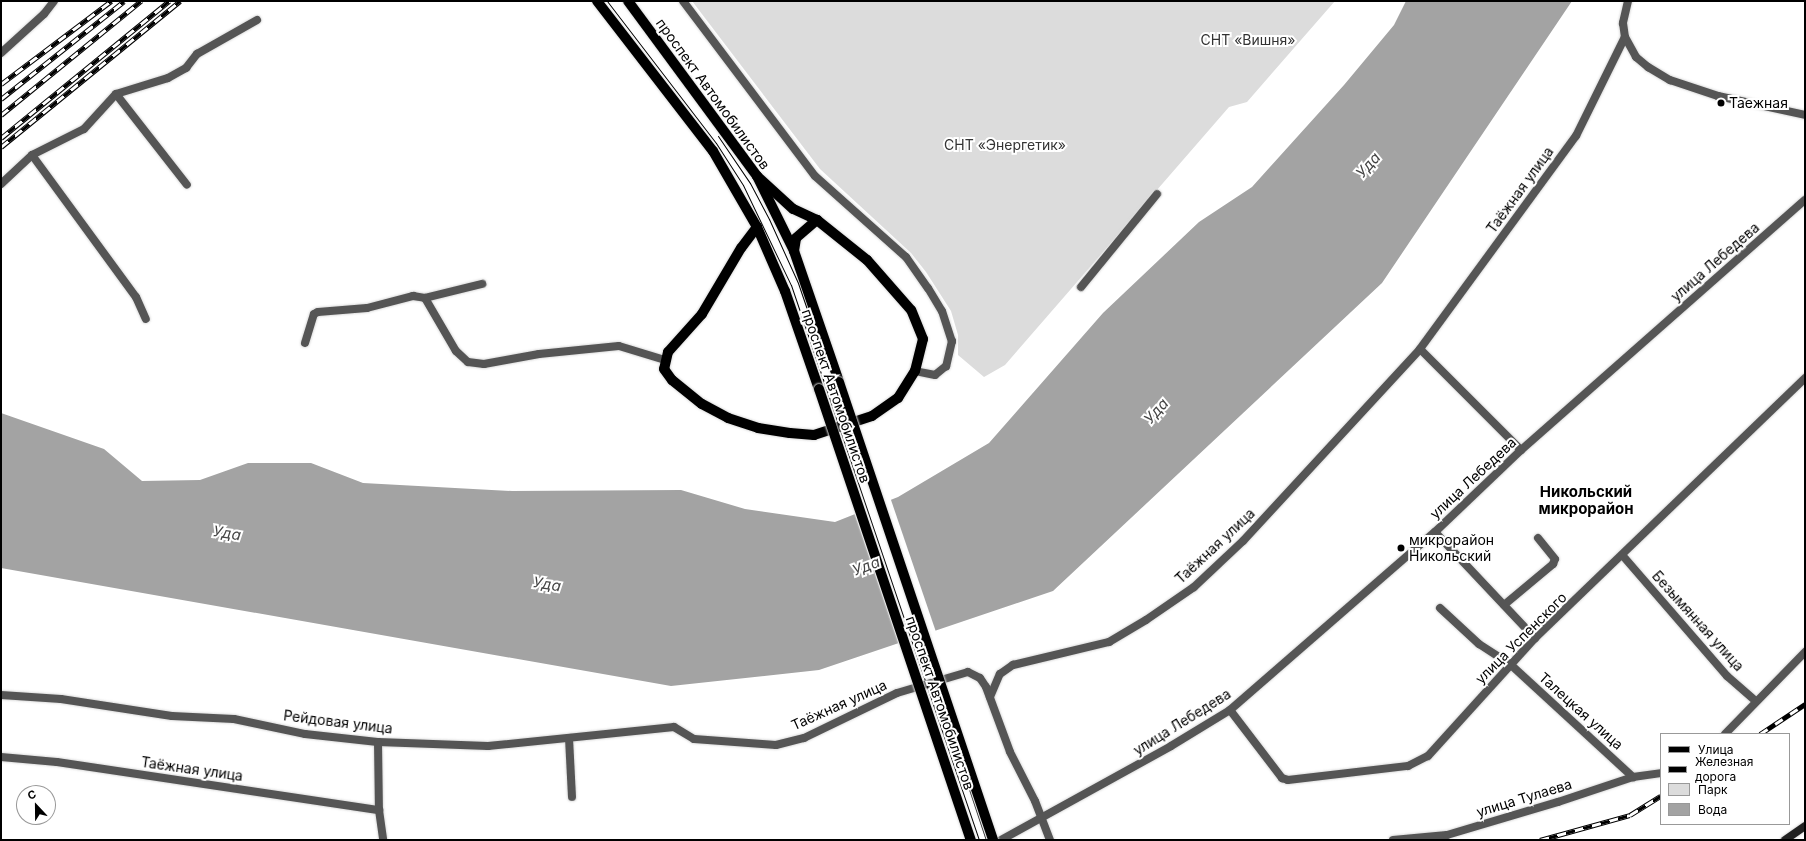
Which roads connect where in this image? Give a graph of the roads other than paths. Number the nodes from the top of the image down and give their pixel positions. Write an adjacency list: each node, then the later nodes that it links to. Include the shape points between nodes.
1 (54, 1): 8 (street, via 44,14)
2 (597, 1): 18 (main road, проспект Автомобилистов, via 713,151)
3 (628, 1): 12 (main road, проспект Автомобилистов)
4 (684, 1): 27 (street, via 815,176 906,257 928,288 942,311 952,341 946,366 935,375)
5 (1628, 1): 7 (street, via 1623,23)
6 (256, 20): 9 (street, via 196,54 186,68 168,78)
7 (1625, 37): 10 (street, via 1636,57 1670,80 1718,96); 25 (street, Таёжная улица, via 1576,136)
8 (1, 53)
9 (116, 94): 11 (street, via 84,129); 14 (street)
10 (1805, 115)
11 (32, 155): 13 (street); 23 (street, via 136,297)
12 (757, 176): 17 (main road, via 793,209); 19 (main road, проспект Автомобилистов)
13 (1, 184)
14 (187, 185)
15 (1157, 194): 21 (street)
16 (1805, 200): 29 (street, улица Лебедева)
17 (817, 220): 19 (main road, via 796,238); 27 (main road, via 867,260 911,310 923,339)
18 (757, 227): 26 (main road, via 741,248 702,314 676,342); 54 (main road, проспект Автомобилистов, bridge, via 785,291)
19 (794, 251): 55 (main road, проспект Автомобилистов, bridge)
20 (482, 284): 22 (street)
21 (1081, 287)
22 (425, 298): 24 (street, via 413,296 368,308 318,312 314,314); 26 (street, via 456,351 468,362 484,364 539,354 619,346)
23 (146, 319)
24 (305, 343)
25 (1420, 349): 29 (street); 39 (street, Таёжная улица, via 1243,541 1194,587 1108,642 1013,665 1000,674)
26 (664, 360): 27 (main road, via 664,369 672,380 702,404 728,418 758,428 814,435 872,416 898,398)
27 (915, 371)
28 (1805, 378): 32 (street, улица Успенского)
29 (1521, 450): 30 (street, улица Лебедева)
30 (1436, 532): 33 (street); 41 (street, улица Лебедева)
31 (1538, 538): 33 (street, via 1555,559 1553,564)
32 (1623, 556): 35 (street, улица Успенского); 40 (street, Безымянная улица, via 1727,676)
33 (1504, 606): 35 (street)
34 (1440, 608): 37 (street, Талецкая улица, via 1479,644)
35 (1535, 638): 37 (street, улица Успенского)
36 (1805, 652): 40 (street)
37 (1511, 665): 41 (street, улица Успенского, via 1428,756 1408,766 1288,780 1282,778); 48 (street, Талецкая улица)
38 (1, 695): 45 (street, Рейдовая улица, via 61,699 172,716 234,720 305,734)
39 (990, 696): 42 (street, Таёжная улица, via 980,678 968,672 897,693 804,738 776,745 694,739); 51 (street, via 1004,738 1035,801)
40 (1756, 701): 43 (street)
41 (1230, 710): 51 (street, улица Лебедева)
42 (674, 727): 44 (street, Рейдовая улица)
43 (1726, 733)
44 (569, 738): 45 (street, Рейдовая улица, via 488,746); 49 (street)
45 (378, 742): 50 (street)
46 (1, 756): 50 (street, Таёжная улица, via 57,762)
47 (1660, 774): 48 (street, улица Тулаева)
48 (1633, 776): 58 (street, улица Тулаева, via 1558,802 1447,835)
49 (572, 797)
50 (378, 810): 53 (street)
51 (1040, 817): 56 (street, улица Лебедева); 57 (street)
52 (1805, 826): 59 (main road)
53 (383, 840)
54 (971, 840)
55 (993, 840)
56 (1001, 840)
57 (1050, 840)
58 (1393, 840)
59 (1786, 840)

